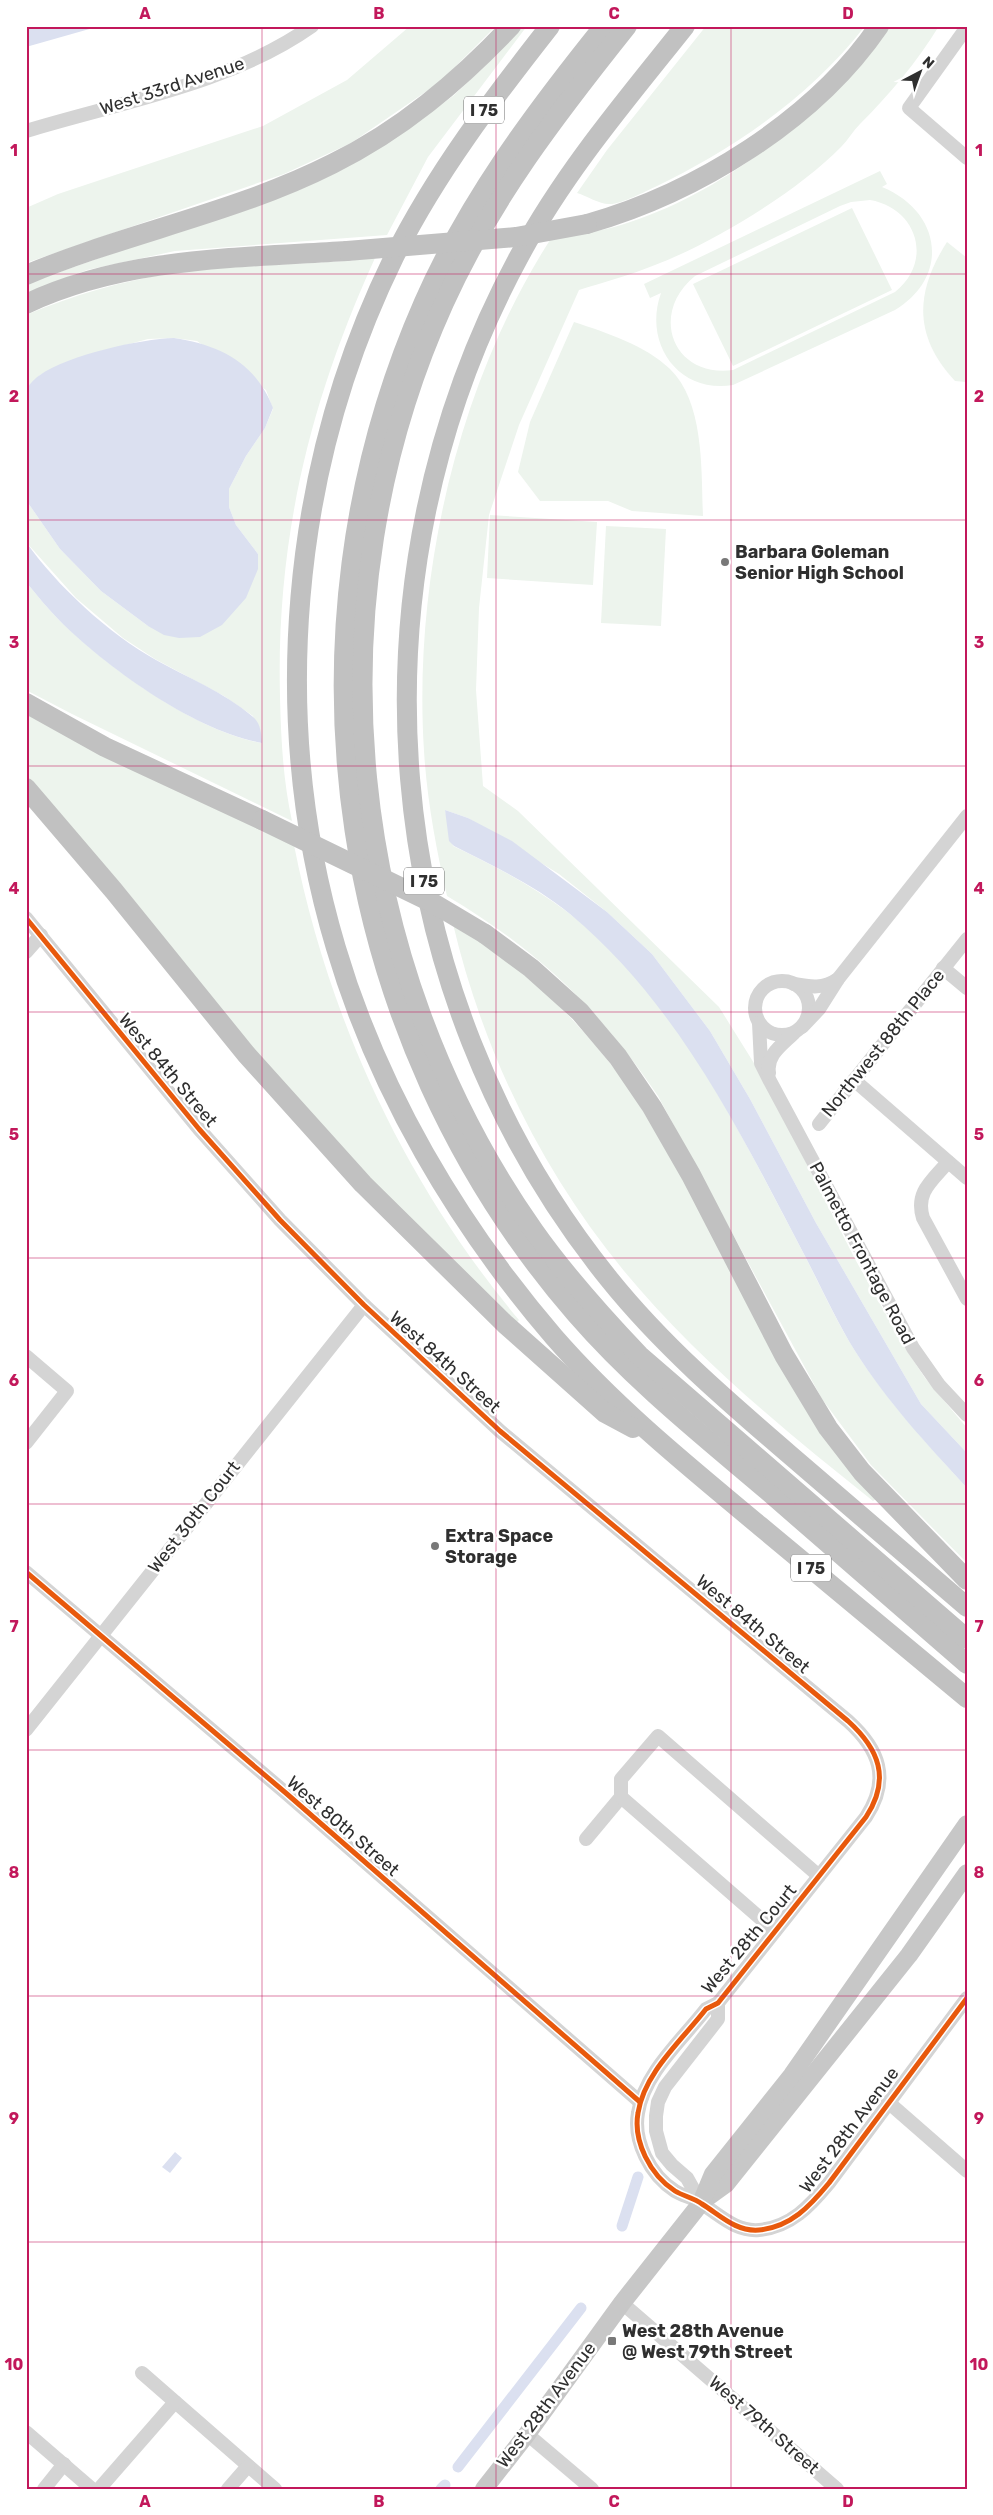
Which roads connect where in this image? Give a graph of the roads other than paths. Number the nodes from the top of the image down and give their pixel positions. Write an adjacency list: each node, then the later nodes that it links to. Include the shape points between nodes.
1 (312, 26): 9 (street, West 33rd Avenue, via 227,70)
2 (511, 26): 11 (highway, via 459,78 421,109 332,164 281,187)
3 (550, 26): 35 (highway, I 75, via 469,131 425,199 380,288 352,359 327,436 304,560 298,651 300,755 314,857 332,936 360,1017 401,1109 460,1210 512,1284 577,1362)
4 (604, 26): 42 (highway, via 532,117 462,226 415,323 379,428 354,544 344,658 347,767 364,890 398,1009 441,1108 492,1199 553,1286 598,1338 649,1389)
5 (627, 26): 41 (highway, via 549,124 490,212 444,302 402,413 376,522 363,627 363,732 368,803 377,858 406,976 435,1052 483,1150 536,1233 591,1304 645,1360)
6 (685, 26): 39 (highway, I 75, via 596,137 544,213 490,316 452,413 422,528 408,639 409,764 422,871 444,963 482,1068 522,1150 589,1253 632,1306 685,1362)
7 (879, 26): 12 (highway, bridge, via 836,77 786,122 736,159 672,194 628,212 587,224 516,237 157,266 94,281)
8 (967, 27): 10 (street, via 909,108)
9 (26, 132)
10 (967, 158)
11 (26, 275)
12 (26, 304)
13 (26, 704): 38 (highway, bridge, via 105,746 433,903 485,934 531,968 580,1012 618,1057 652,1107 784,1355 828,1428 862,1472)
14 (26, 788): 35 (highway, via 252,1060 363,1184 477,1299 594,1404)
15 (967, 816): 21 (street, Palmetto Frontage Road)
16 (26, 918): 17 (street, West 84th Street)
17 (41, 935): 19 (street); 32 (street, West 84th Street, via 237,1173)
18 (967, 939): 20 (street, Northwest 88th Place)
19 (26, 952)
20 (944, 968): 23 (street); 26 (street, Northwest 88th Place)
21 (838, 979): 22 (street, via 815,988); 25 (street, Palmetto Frontage Road, via 820,1009)
22 (794, 984): 24 (street, via 771,983 758,994 754,1008); 25 (street, via 806,995 809,1003 809,1012)
23 (967, 988)
24 (759, 1023): 25 (street, via 778,1036); 27 (street, Palmetto Frontage Road, via 761,1062)
25 (798, 1030): 27 (street, Palmetto Frontage Road, via 771,1055 768,1066)
26 (854, 1080): 28 (street, Northwest 88th Place); 29 (street)
27 (770, 1082): 34 (street, Palmetto Frontage Road, via 913,1348)
28 (819, 1124)
29 (948, 1162): 30 (street); 31 (street, via 924,1190 920,1207)
30 (967, 1178)
31 (967, 1299)
32 (364, 1305): 40 (street, West 30th Court); 45 (street, West 84th Street, via 500,1431 855,1728 869,1742 874,1753)
33 (26, 1356): 36 (street, via 67,1391)
34 (967, 1415)
35 (655, 1439): 43 (highway, I 75)
36 (26, 1443)
37 (26, 1572): 40 (street, West 80th Street)
38 (967, 1580)
39 (967, 1607)
40 (101, 1636): 44 (street, West 30th Court); 54 (street, West 80th Street)
41 (967, 1639)
42 (967, 1664)
43 (967, 1698)
44 (26, 1730)
45 (879, 1783): 50 (street, West 28th Court, via 871,1810)
46 (621, 1798): 48 (street); 50 (street, West 28th Court, via 621,1780 658,1736); 51 (street, West 28th Court)
47 (967, 1824): 57 (main road, West 28th Avenue, via 792,2075 713,2174)
48 (586, 1839)
49 (967, 1873): 57 (main road, West 28th Avenue, via 909,1954 726,2184)
50 (819, 1876): 51 (street, West 28th Court)
51 (775, 1931): 53 (street, West 28th Court)
52 (967, 1998): 55 (street, West 28th Avenue)
53 (718, 2002): 54 (street, West 28th Court, via 706,2009 680,2041 653,2076); 57 (street, West 28th Court, via 718,2020 665,2087 656,2116 657,2138 662,2153 686,2178)
54 (640, 2102): 57 (street, West 28th Court, via 638,2135 651,2166 674,2190)
55 (888, 2102): 56 (street); 57 (street, West 28th Avenue, via 822,2191 788,2222 768,2229 742,2229)
56 (967, 2171)
57 (701, 2203): 58 (main road, West 28th Avenue)
58 (622, 2303): 62 (main road, West 28th Avenue); 72 (street, West 79th Street)
59 (142, 2373): 60 (street)
60 (175, 2402): 64 (street); 67 (street)
61 (26, 2432): 63 (street)
62 (527, 2434): 70 (main road, West 28th Avenue); 71 (street)
63 (64, 2464): 65 (street); 66 (street)
64 (248, 2466): 68 (street); 69 (street)
65 (44, 2489)
66 (92, 2489)
67 (99, 2489)
68 (228, 2489)
69 (274, 2489)
70 (484, 2489)
71 (592, 2489)
72 (837, 2489)

